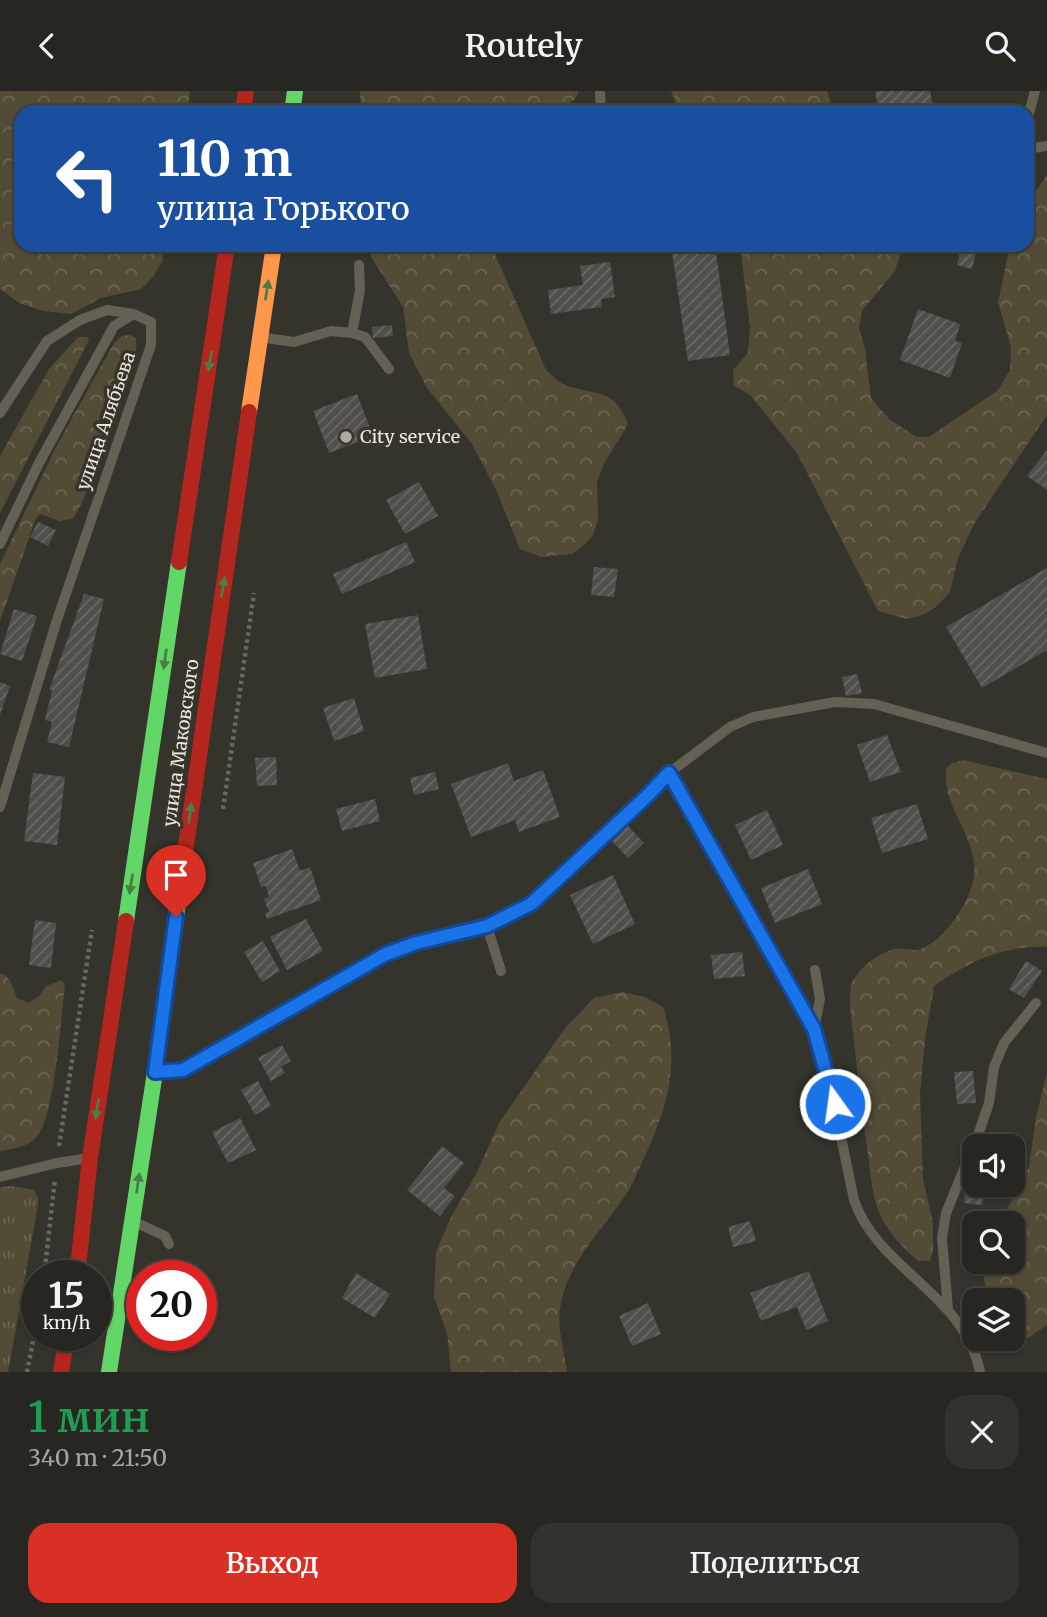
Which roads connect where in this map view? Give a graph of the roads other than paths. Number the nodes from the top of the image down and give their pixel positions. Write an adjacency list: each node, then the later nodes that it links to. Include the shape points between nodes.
1 (226, 252): 19 (highway, улица Маковского, one-way to 19)
2 (273, 252): 6 (highway, улица Маковского, one-way to 2)
3 (359, 265): 5 (lane)
4 (134, 314): 8 (lane, via 107,310 80,320 47,341); 9 (lane, улица Алябьева, via 114,325); 12 (lane, улица Алябьева, via 152,322 152,345 61,607)
5 (352, 333): 6 (lane, via 331,331 294,342); 7 (lane, via 365,337)
6 (260, 337): 18 (highway, улица Маковского, one-way to 6)
7 (389, 369)
8 (0, 413)
9 (0, 544)
10 (1047, 753): 11 (lane, via 874,704 835,702 753,717 730,727)
11 (669, 773): 13 (lane, via 531,904); 17 (lane)
12 (0, 807)
13 (487, 926): 15 (lane); 18 (lane, via 386,954 183,1070)
14 (815, 970): 17 (lane, via 820,999)
15 (501, 971)
16 (1037, 1003): 24 (lane, via 1004,1044 989,1103 946,1213 942,1238)
17 (814, 1029): 24 (lane, via 860,1219)
18 (155, 1072): 21 (highway, улица Маковского, one-way to 18)
19 (90, 1158): 20 (lane); 23 (highway, улица Маковского)
20 (0, 1177)
21 (133, 1222): 22 (lane, via 166,1236); 27 (highway, улица Маковского)
22 (169, 1244)
23 (79, 1260)
24 (948, 1309): 28 (lane, via 970,1339)
25 (64, 1351): 26 (highway)
26 (61, 1372)
27 (110, 1372)
28 (980, 1372)

